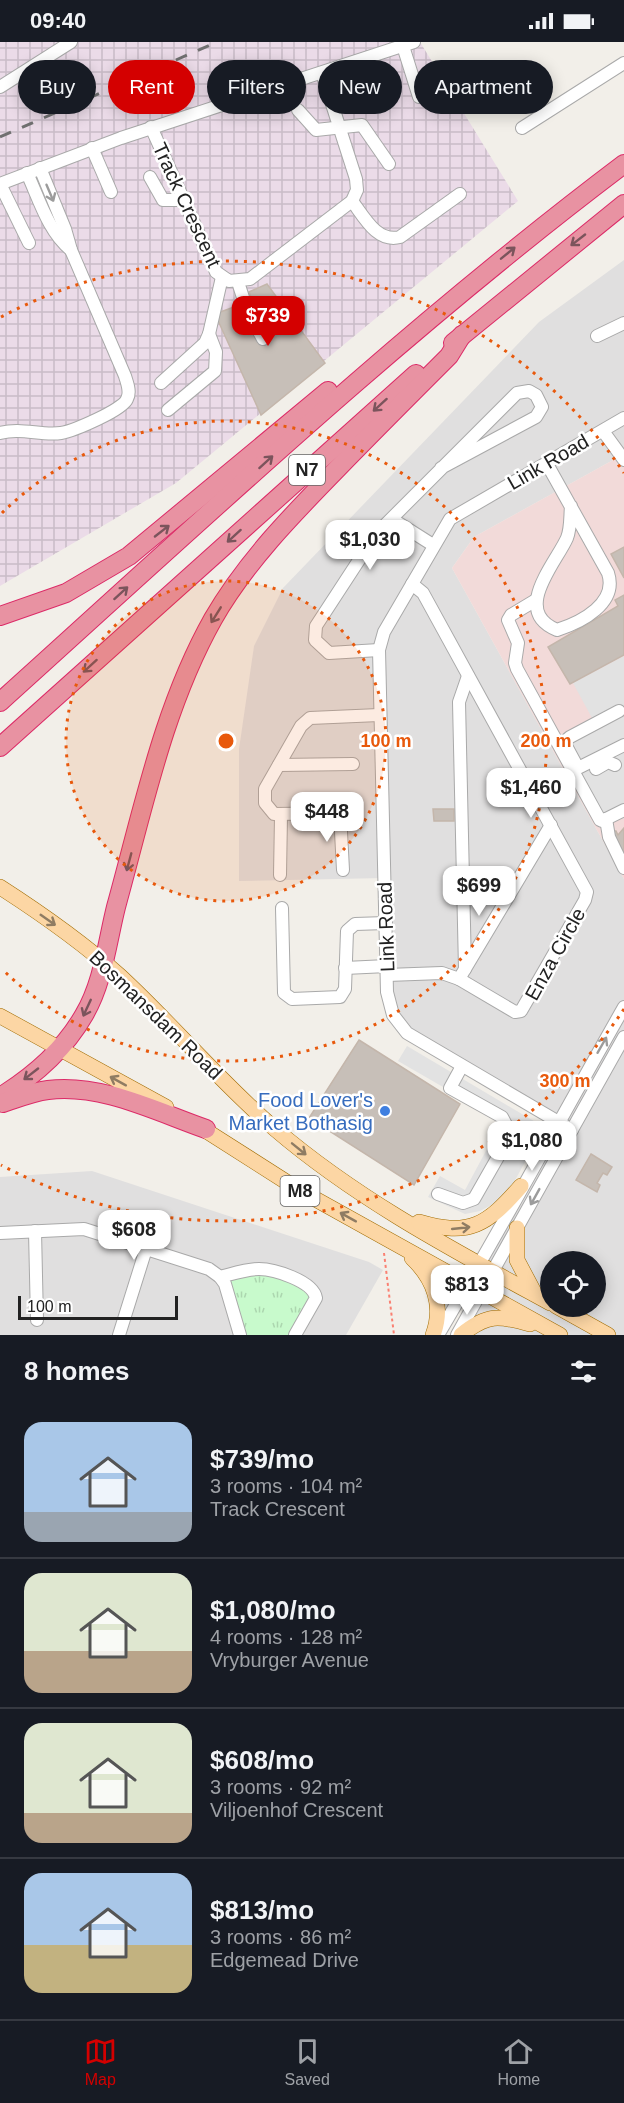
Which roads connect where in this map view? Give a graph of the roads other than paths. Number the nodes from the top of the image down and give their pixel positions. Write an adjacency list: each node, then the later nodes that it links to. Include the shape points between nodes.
1 (71, 42): 3 (street)
2 (408, 44): 4 (street); 6 (street)
3 (55, 47): 8 (street)
4 (361, 60)
5 (624, 63): 13 (street)
6 (414, 73)
7 (318, 74): 11 (street)
8 (0, 87)
9 (302, 114): 12 (street, via 316,130)
10 (335, 114): 12 (street)
11 (151, 127): 14 (street); 23 (street, Track Crescent)
12 (340, 128): 15 (street, via 362,125); 24 (street, via 356,179)
13 (522, 128)
14 (92, 148): 17 (street); 21 (street)
15 (389, 164)
16 (624, 164): 31 (highway, N7, one-way to 16)
17 (40, 168): 18 (street); 28 (street, one-way to 28)
18 (27, 173): 20 (street); 28 (street, via 51,226)
19 (150, 177): 23 (street, via 163,200)
20 (0, 184): 26 (street)
21 (111, 192)
22 (460, 194): 24 (street, via 392,239 376,232)
23 (183, 200): 29 (street, Track Crescent, via 211,263)
24 (352, 201): 30 (street, Track Crescent, via 250,279)
25 (624, 204): 34 (highway, N7, one-way to 34)
26 (7, 215): 27 (street)
27 (29, 243)
28 (71, 250): 41 (street, via 125,376 128,399 123,405 59,434 10,430)
29 (222, 277): 30 (street, Track Crescent); 33 (street)
30 (238, 282): 36 (street)
31 (463, 290): 50 (highway, one-way to 31, via 66,593 129,556 441,297); 53 (highway, N7, one-way to 31)
32 (624, 323): 35 (street)
33 (209, 334): 37 (street, via 198,351); 38 (street, via 216,352 215,371)
34 (462, 335): 57 (highway, N7, one-way to 57, via 352,429); 72 (highway, one-way to 72, via 449,356 273,537 214,618 189,664 171,713)
35 (597, 336)
36 (263, 339)
37 (160, 383)
38 (168, 410)
39 (624, 418): 40 (street, Link Road)
40 (603, 431): 42 (street); 43 (street, Link Road)
41 (0, 433)
42 (624, 460)
43 (547, 464): 45 (street); 47 (street, Link Road, via 454,516)
44 (441, 468): 44 (street, via 517,393 529,391 536,395 542,407 536,417); 46 (street)
45 (571, 506): 49 (street, via 567,538 544,577); 49 (street, via 608,573 609,596 601,606 557,630 544,620)
46 (392, 519): 47 (street); 51 (street, via 376,534 314,633 329,653)
47 (433, 545): 48 (street, Link Road)
48 (412, 584): 51 (street, Link Road, via 384,632); 52 (street, Enza Circle, via 423,593)
49 (536, 600): 61 (street, via 509,618 518,643 515,663)
50 (0, 615)
51 (379, 650): 55 (street, Link Road)
52 (468, 676): 65 (street, Enza Circle); 75 (street, via 459,702)
53 (0, 702)
54 (618, 711): 56 (street, via 564,742 578,768)
55 (379, 715): 59 (street, via 310,718 301,726); 71 (street, Link Road)
56 (624, 745)
57 (0, 747)
58 (353, 764): 59 (street)
59 (279, 765): 63 (street, via 263,799 271,812)
60 (615, 765): 61 (street, via 608,762)
61 (576, 779): 64 (street, via 600,820)
62 (624, 810): 64 (street)
63 (281, 816): 67 (street, via 345,813); 68 (street)
64 (606, 819): 66 (street, via 609,837)
65 (551, 825): 75 (street); 75 (street, Enza Circle, via 587,896 526,1006 515,1012)
66 (624, 867)
67 (343, 870)
68 (280, 874)
69 (0, 887): 72 (main road, Bosmansdam Road / M8, one-way to 72)
70 (282, 908): 73 (street, via 286,996 339,998 345,989)
71 (386, 923): 73 (street, via 355,924 349,928 345,937); 74 (street, Link Road)
72 (103, 962): 79 (highway, one-way to 79, via 85,1013); 88 (main road, Bosmansdam Road / M8, one-way to 88, via 274,1128 327,1171)
73 (345, 968): 74 (street)
74 (387, 970): 75 (street); 80 (street, Link Road, via 389,1004 397,1022 407,1033)
75 (462, 974)
76 (624, 1007): 83 (street, one-way to 76)
77 (0, 1016): 79 (main road, M8)
78 (624, 1037): 85 (street)
79 (60, 1049): 81 (highway, one-way to 81); 84 (main road, M8, one-way to 79)
80 (462, 1066): 83 (street, Link Road); 87 (street, via 450,1088 502,1117 511,1134 474,1199 463,1203)
81 (0, 1097)
82 (0, 1104): 84 (highway, via 49,1090 82,1090)
83 (558, 1122): 85 (street, Link Road); 86 (street)
84 (206, 1129): 92 (main road, M8, one-way to 84)
85 (572, 1130): 89 (street, one-way to 89)
86 (521, 1186): 88 (main road, one-way to 86, via 442,1228 464,1229 487,1220); 94 (street)
87 (438, 1194)
88 (385, 1210): 94 (main road, Bosmansdam Road / M8)
89 (517, 1228): 95 (street); 99 (main road, via 518,1264)
90 (35, 1231): 91 (street); 93 (street, via 84,1229); 102 (street)
91 (0, 1233)
92 (392, 1248): 97 (main road, M8); 107 (main road, via 420,1265 433,1286 438,1312)
93 (146, 1249): 96 (street, via 209,1269); 104 (street)
94 (479, 1264): 95 (main road, Bosmansdam Road / M8); 97 (street)
95 (493, 1272): 98 (street); 100 (main road, Bosmansdam Road / M8)
96 (220, 1277): 105 (street); 106 (street, via 260,1268 306,1282 315,1298)
97 (468, 1284): 98 (main road, M8); 108 (street)
98 (483, 1292): 103 (main road, M8); 109 (street)
99 (540, 1294)
100 (540, 1298)
101 (576, 1317): 110 (main road)
102 (37, 1320)
103 (556, 1333): 109 (main road, via 494,1317 477,1322)
104 (118, 1335)
105 (240, 1335)
106 (296, 1335)
107 (433, 1335)
108 (438, 1335)
109 (459, 1335)
110 (608, 1335)

